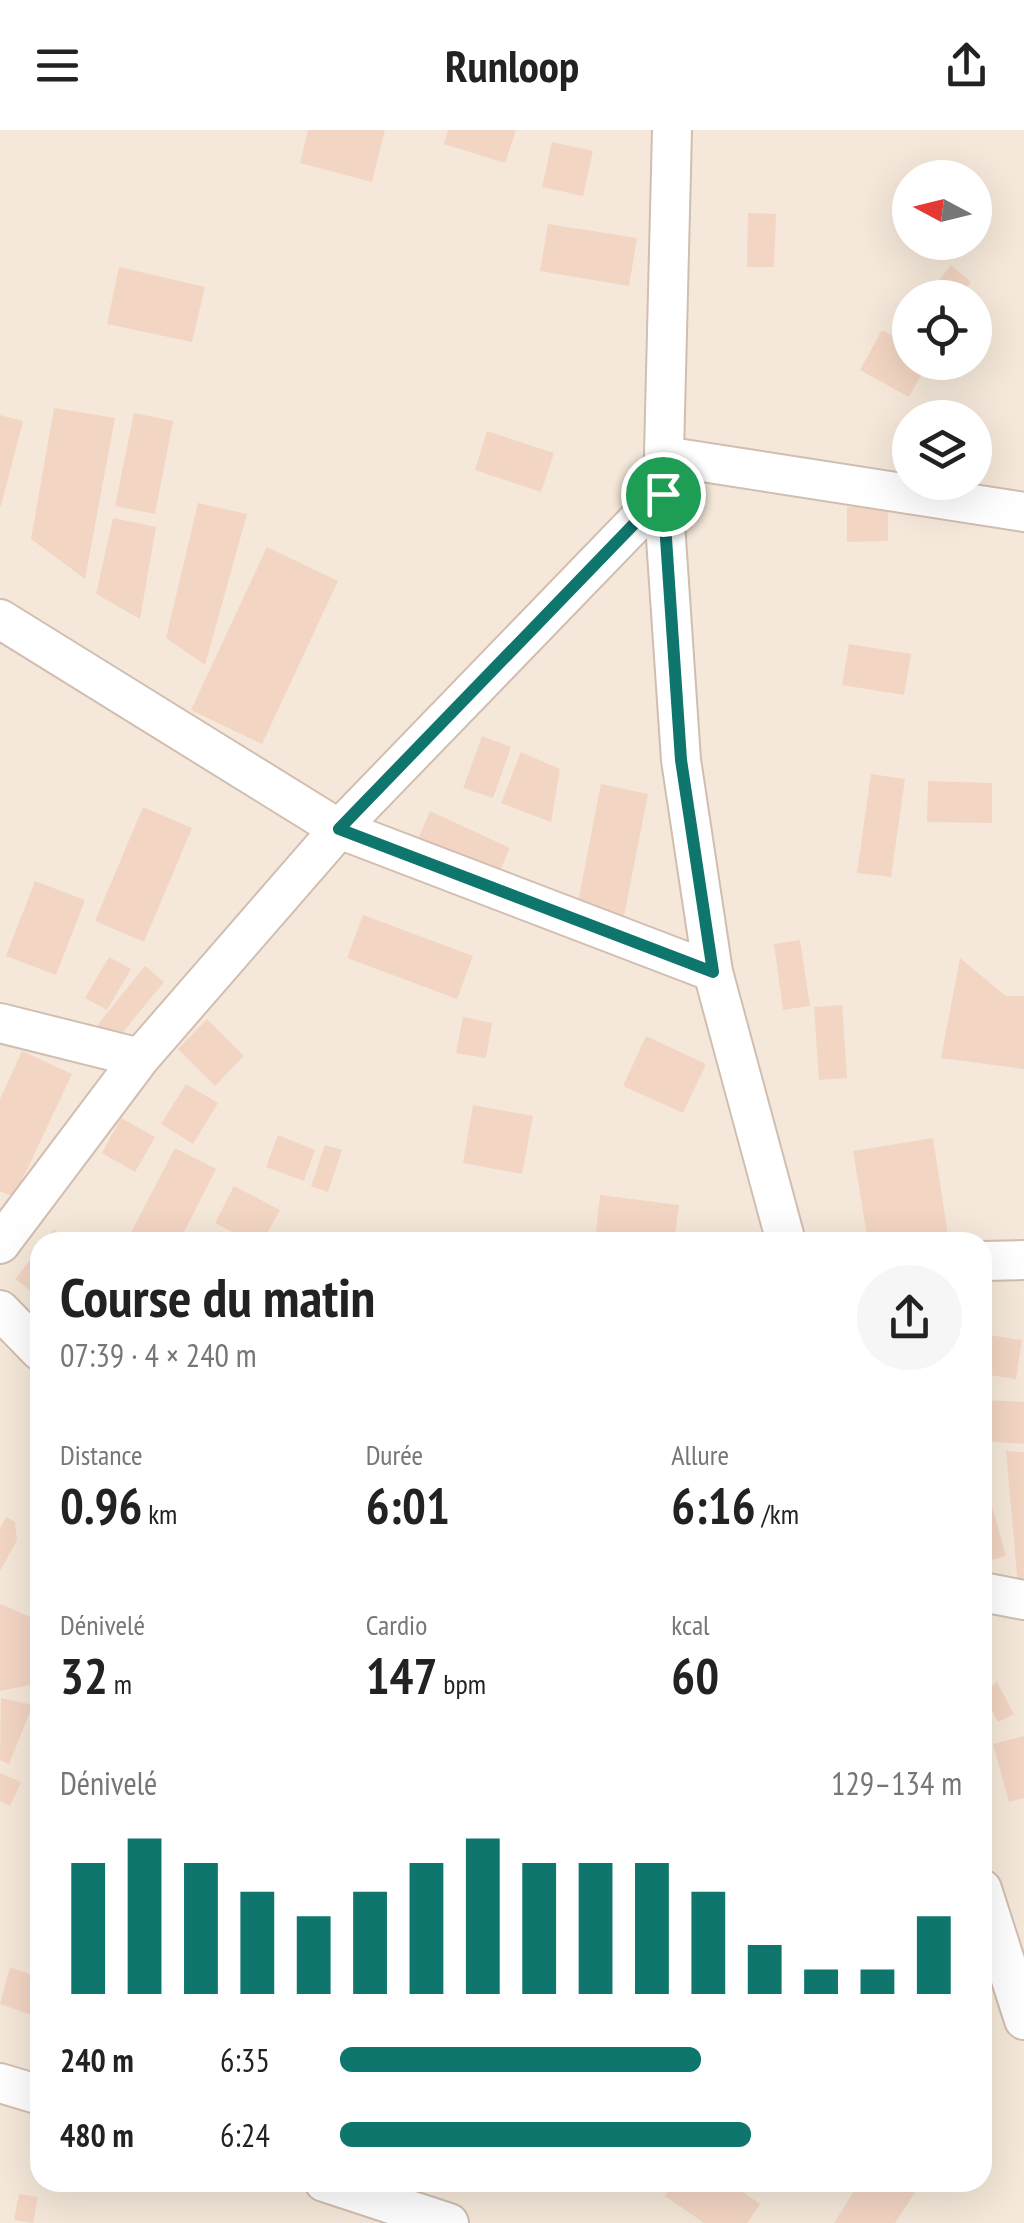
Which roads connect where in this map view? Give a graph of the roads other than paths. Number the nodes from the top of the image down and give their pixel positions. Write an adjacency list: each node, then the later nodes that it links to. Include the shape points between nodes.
1 (672, 130): 2 (street)
2 (664, 456): 3 (street); 4 (street)
3 (663, 494): 6 (street); 7 (street, via 681,760)
4 (1024, 512)
5 (0, 619): 6 (street)
6 (339, 829): 7 (street); 9 (street)
7 (713, 972): 10 (street)
8 (0, 1023): 9 (street)
9 (140, 1058): 11 (street)
10 (783, 1232)
11 (0, 1244)
12 (1024, 1260): 13 (street)
13 (992, 1261)
14 (0, 1310): 15 (street)
15 (30, 1340)
16 (992, 1594): 17 (street)
17 (1024, 1600)
18 (992, 1920): 19 (street)
19 (1024, 2020)
20 (0, 2082): 21 (street)
21 (30, 2092)
22 (351, 2192): 23 (street)
23 (424, 2219)

